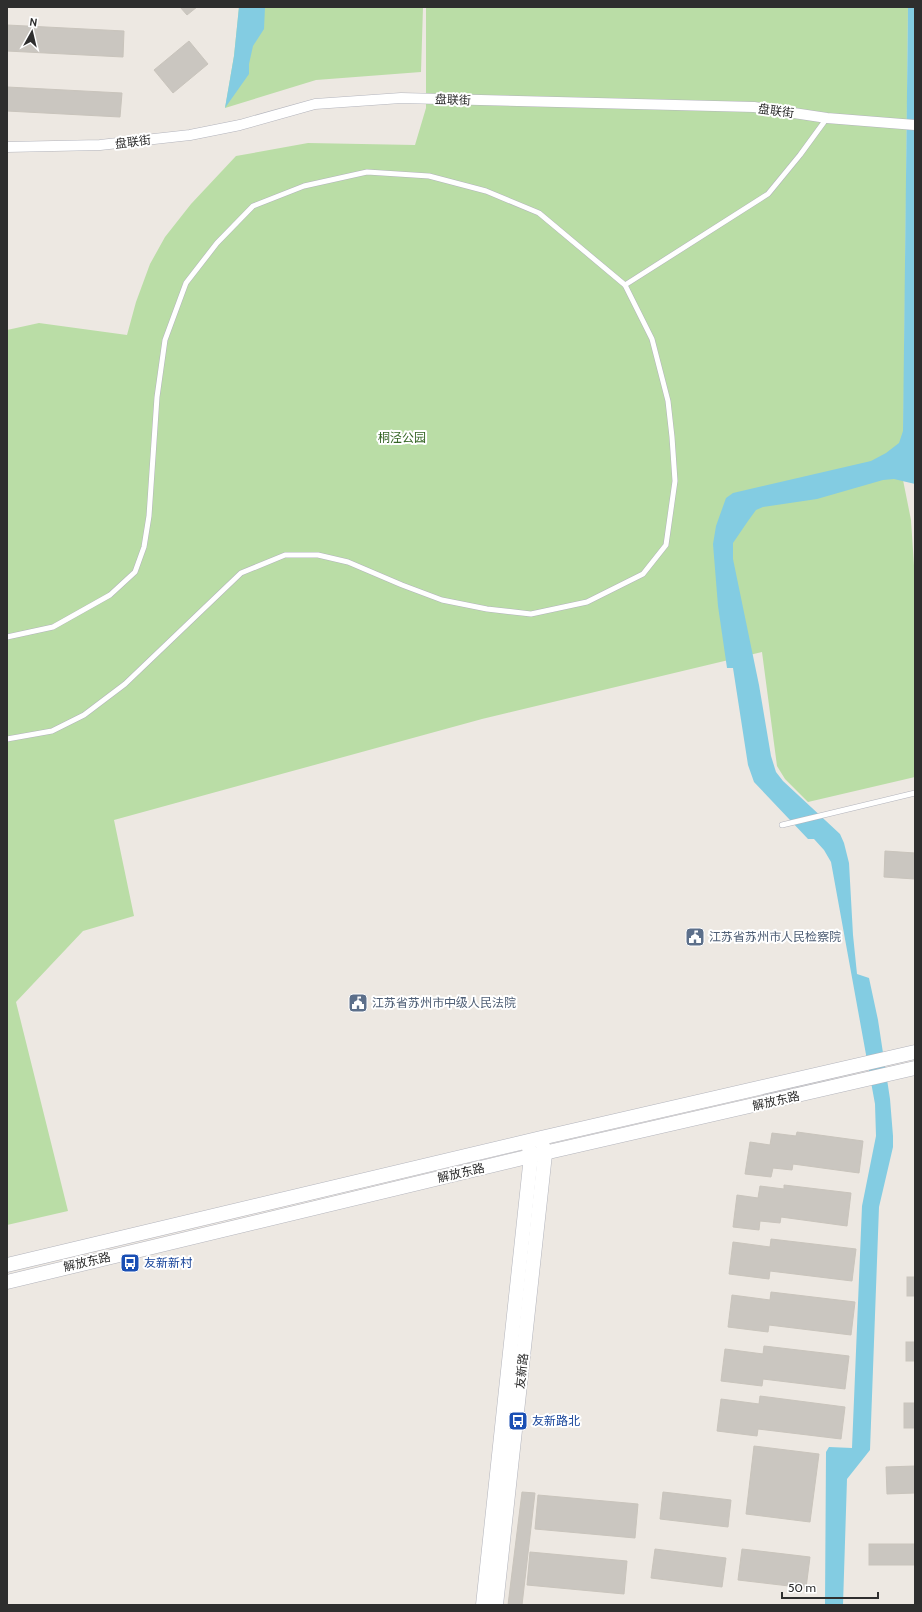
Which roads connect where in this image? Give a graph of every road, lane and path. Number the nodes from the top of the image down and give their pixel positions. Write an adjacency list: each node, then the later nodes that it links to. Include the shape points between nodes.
1 (827, 118): 2 (street, 盘联街); 3 (street, 盘联街, via 754,107 401,98 315,104 240,125 190,135 100,145); 4 (lane, via 768,194)
2 (915, 126)
3 (7, 147)
4 (625, 285): 5 (lane, via 539,213 486,191 429,176 367,172 304,186 253,206 218,243 186,283 165,340 157,397 149,516 144,547 135,572 110,595 53,628); 6 (lane, via 652,339 668,401 675,474 666,545 643,574 587,602 531,614 442,600 341,560 318,555 286,555 241,573 125,684 84,715 52,731)
5 (7, 637)
6 (7, 739)
7 (915, 793): 8 (lane)
8 (782, 825)
9 (915, 1052): 11 (main road, 解放东路)
10 (915, 1068): 12 (main road, 解放东路)
11 (534, 1140): 12 (main road, 友新路); 13 (main road, 解放东路)
12 (538, 1155): 14 (main road, 解放东路); 15 (main road, 友新路); 16 (main road, 友新路)
13 (7, 1265)
14 (7, 1282)
15 (483, 1605)
16 (496, 1605)

